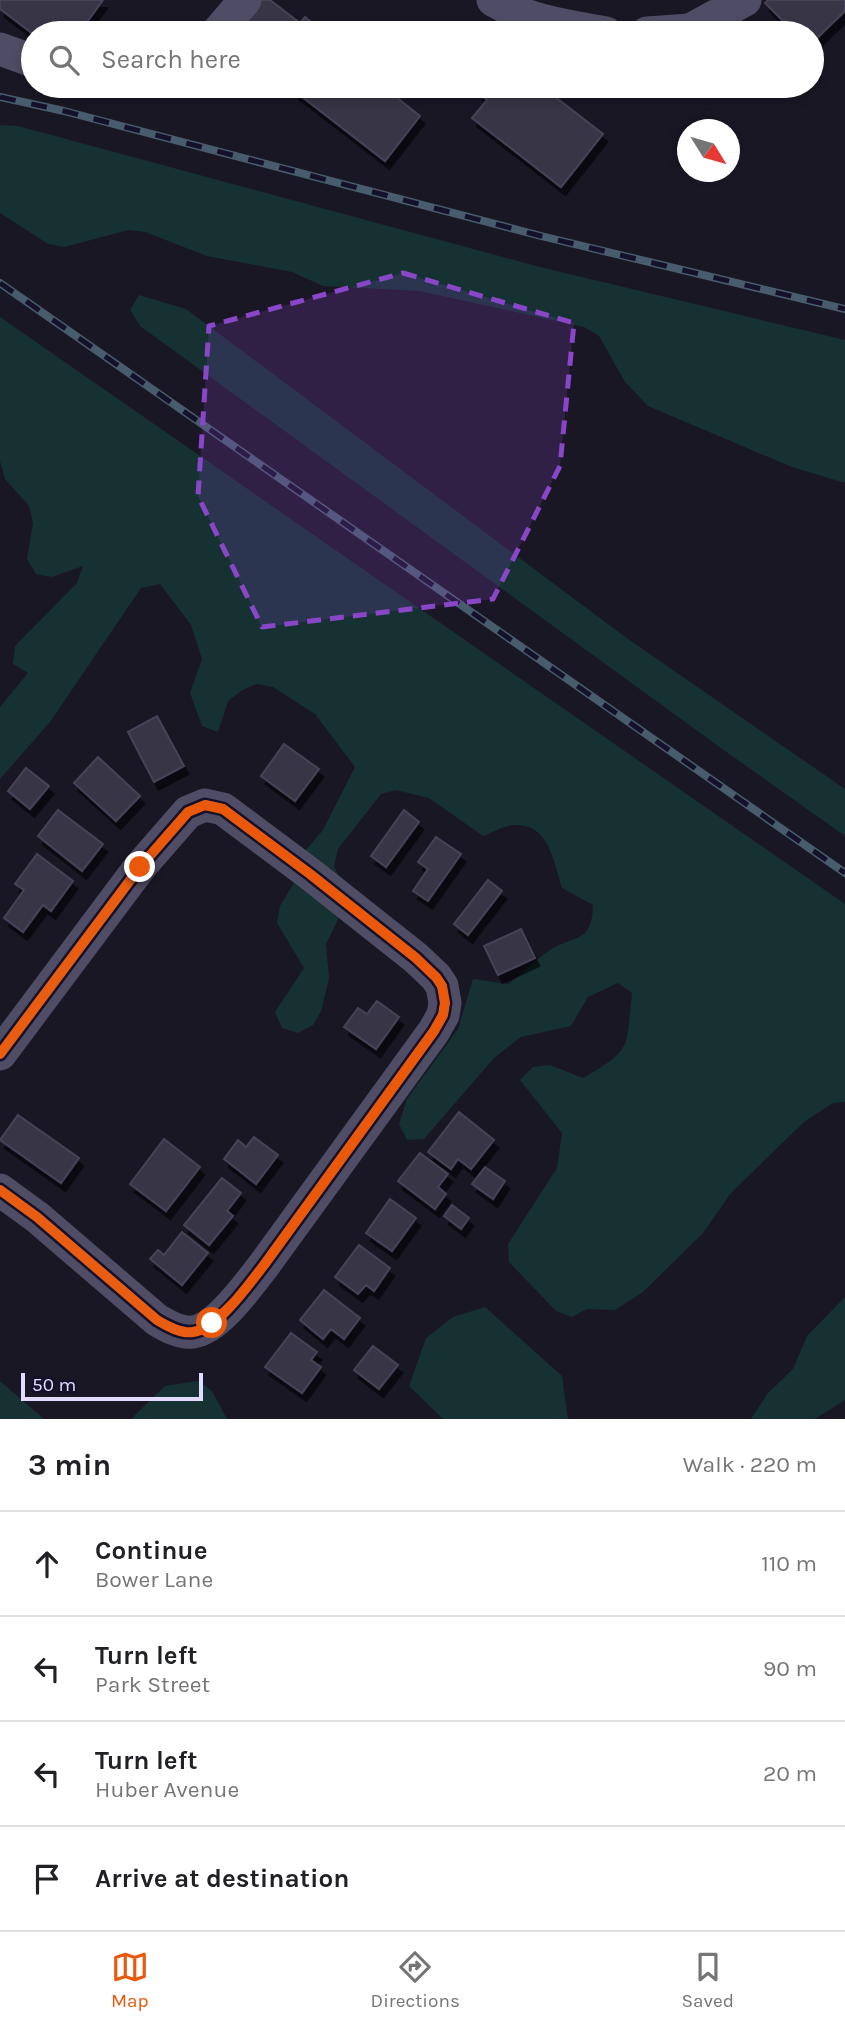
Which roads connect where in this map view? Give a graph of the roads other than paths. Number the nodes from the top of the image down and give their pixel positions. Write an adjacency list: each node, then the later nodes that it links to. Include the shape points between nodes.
1 (245, 0): 4 (street)
2 (493, 0): 5 (street, via 514,13)
3 (734, 2): 6 (street)
4 (227, 21)
5 (544, 21)
6 (704, 21)
7 (0, 49): 8 (street)
8 (21, 57)
9 (0, 1054): 10 (street, via 177,822 205,805 223,809 416,958 442,986 445,1003 434,1031 239,1297 196,1332 170,1328 157,1320)
10 (0, 1190)

